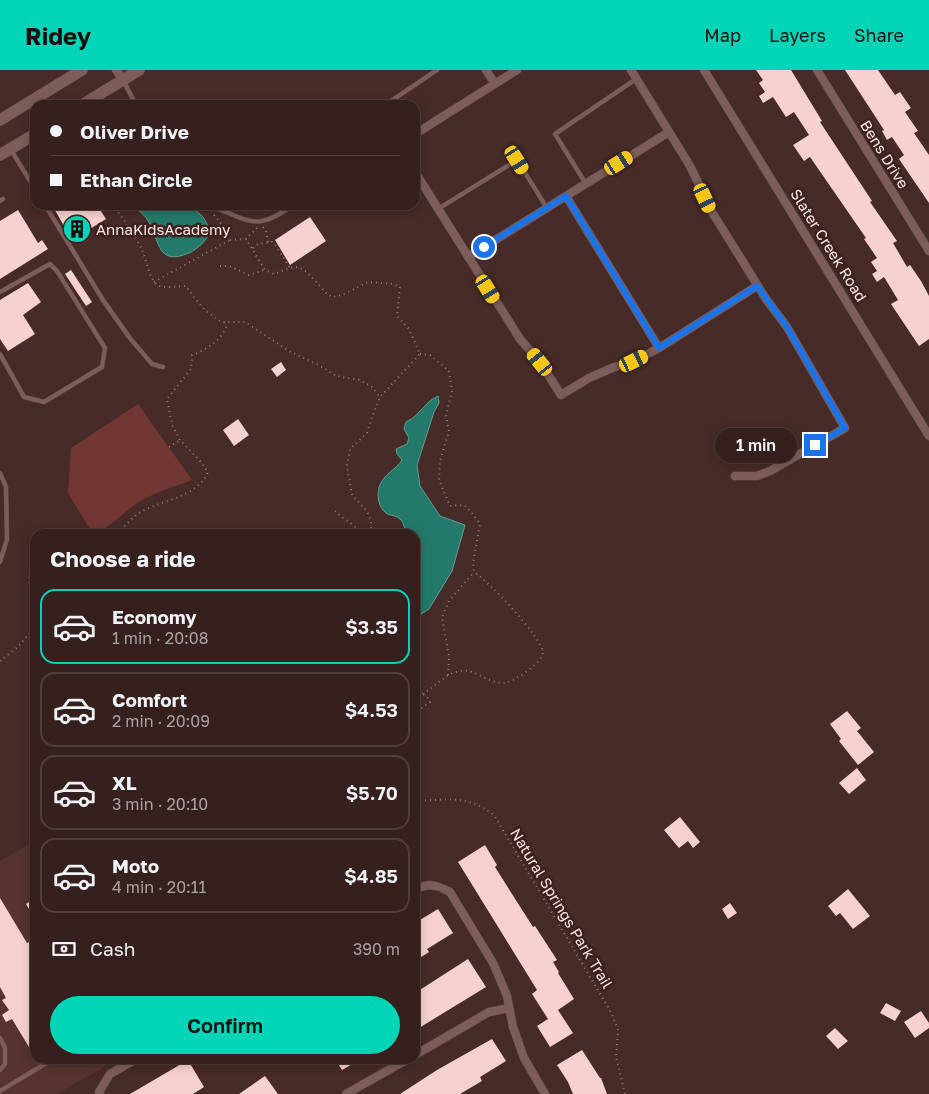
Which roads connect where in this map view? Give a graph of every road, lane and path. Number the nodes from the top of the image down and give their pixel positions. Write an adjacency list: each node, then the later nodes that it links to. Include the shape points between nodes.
1 (82, 70): 13 (main road)
2 (116, 70): 11 (street)
3 (139, 70): 11 (main road)
4 (436, 70): 16 (lane)
5 (486, 70): 12 (street)
6 (518, 70): 12 (street)
7 (631, 70): 10 (street)
8 (704, 70): 55 (street, Slater Creek Road)
9 (817, 70): 41 (street, Bens Drive)
10 (636, 79): 20 (street); 27 (lane, via 555,134)
11 (123, 80): 14 (main road); 15 (lane)
12 (495, 84): 19 (street)
13 (33, 100)
14 (90, 100)
15 (133, 100)
16 (392, 100)
17 (30, 102): 18 (main road)
18 (0, 120)
19 (420, 131)
20 (669, 132): 27 (street); 47 (street)
21 (30, 137): 22 (main road)
22 (10, 149): 23 (main road); 24 (lane)
23 (0, 155)
24 (28, 178): 26 (lane)
25 (420, 180): 30 (street)
26 (30, 181)
27 (586, 184): 28 (street)
28 (566, 196): 29 (street); 50 (street)
29 (547, 208): 30 (lane, via 517,160); 42 (street)
30 (438, 209): 42 (street)
31 (48, 210): 53 (lane, via 129,337 152,364)
32 (116, 210): 46 (path, via 134,235)
33 (223, 210): 36 (lane, via 245,221)
34 (286, 210): 36 (lane)
35 (212, 212): 38 (path)
36 (260, 222): 37 (path); 39 (path)
37 (246, 238): 38 (path); 40 (path)
38 (230, 240): 46 (path)
39 (268, 242): 40 (path); 44 (path, via 276,246)
40 (253, 248): 45 (path)
41 (929, 252)
42 (468, 257): 50 (street, via 520,339 561,394 589,378)
43 (220, 266): 45 (path, via 229,266 249,276)
44 (290, 268): 45 (path, via 274,274); 52 (path, via 298,267 307,272 332,296 342,295 368,282 400,287 398,316 409,329)
45 (265, 270)
46 (154, 282): 49 (path, via 161,287 186,286 204,309)
47 (757, 286): 50 (street); 59 (street, via 787,327 845,428 770,471 757,476)
48 (0, 292): 51 (lane, via 50,264 105,348 102,367 44,402 24,397)
49 (224, 322): 54 (path, via 246,322 289,351 336,376 371,386); 56 (path, via 224,333 192,355 191,369 167,399 172,425)
50 (659, 348)
51 (0, 354)
52 (420, 354): 54 (path); 65 (path, via 430,355 449,371 452,391 446,416 449,431 440,461 439,480 450,506 464,505 480,524 472,563)
53 (163, 367)
54 (380, 397): 63 (path, via 367,433 350,449 348,457 352,495 367,510 371,521)
55 (929, 436)
56 (180, 440): 57 (path); 61 (path, via 208,472 205,480 194,489 139,513)
57 (170, 447)
58 (0, 473): 64 (lane, via 6,487 7,539)
59 (736, 476)
60 (335, 510): 62 (path)
61 (123, 529)
62 (357, 529)
63 (370, 529)
64 (0, 562)
65 (474, 572): 68 (path, via 449,601 442,617 449,656); 68 (path, via 494,589 534,635 541,645 542,656 521,677 506,683 496,683 463,670)
66 (30, 633): 67 (path)
67 (0, 661)
68 (448, 676): 69 (path)
69 (423, 694): 70 (path); 71 (path, via 430,702)
70 (420, 696)
71 (420, 706)
72 (420, 801): 85 (path, Natural Springs Park Trail, via 464,799 494,815 612,1014 618,1030 616,1057)
73 (420, 887): 74 (street, via 438,885 450,892 493,963)
74 (509, 1008): 76 (street, via 489,1012); 84 (street, via 524,1058)
75 (0, 1038): 80 (lane, via 5,1048 5,1064)
76 (420, 1052)
77 (45, 1064): 81 (lane)
78 (127, 1064): 82 (street, via 110,1074)
79 (399, 1064): 83 (street)
80 (0, 1070)
81 (0, 1091)
82 (100, 1093)
83 (346, 1094)
84 (545, 1094)
85 (625, 1094)

